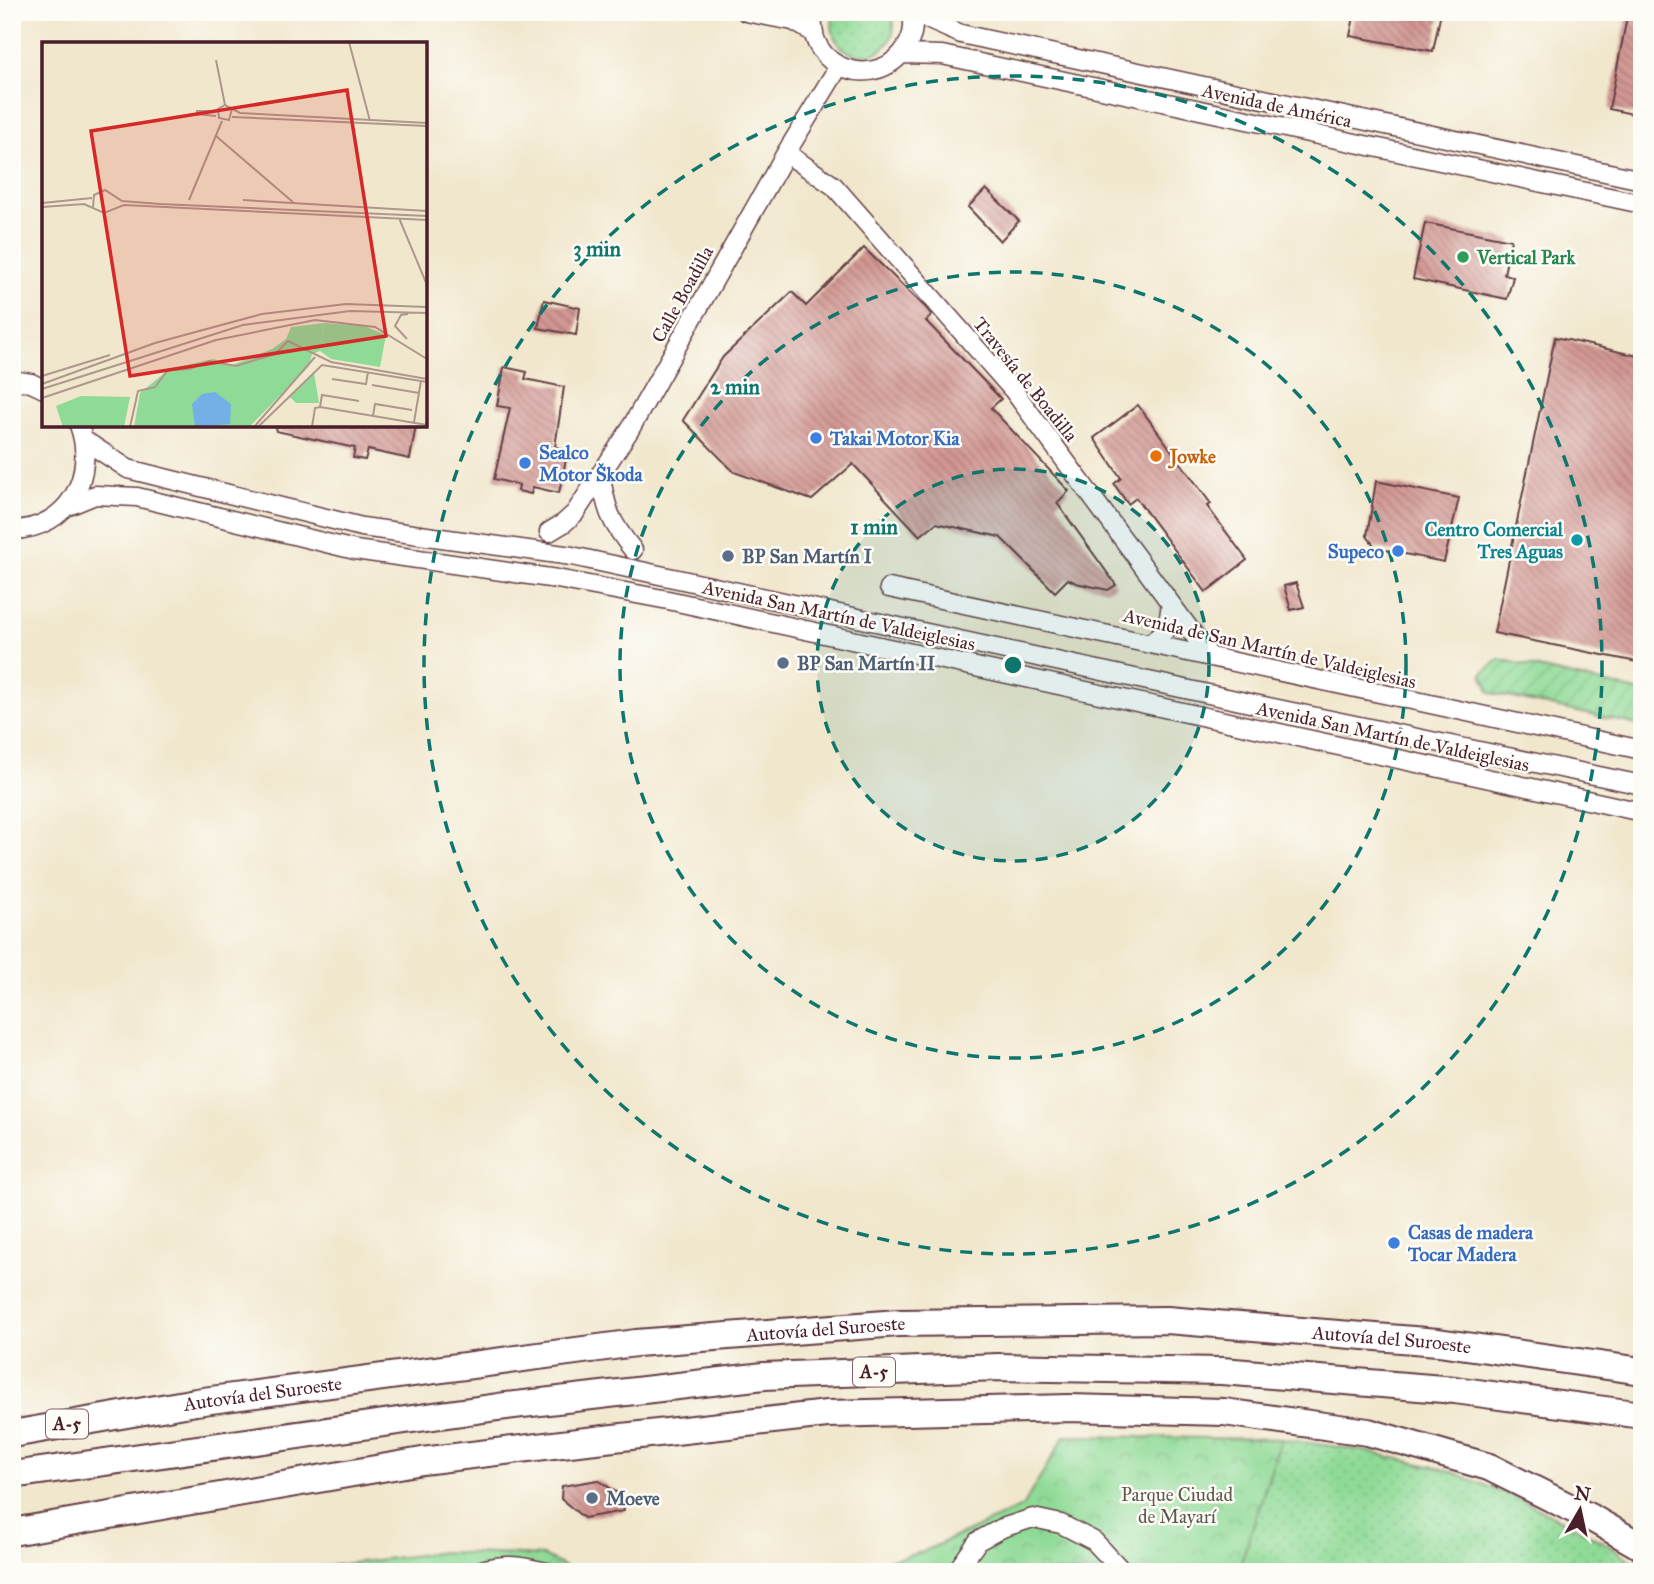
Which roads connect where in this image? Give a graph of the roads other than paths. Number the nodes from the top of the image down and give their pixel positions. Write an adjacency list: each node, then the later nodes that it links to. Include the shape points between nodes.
1 (746, 12): 5 (street, via 793,21)
2 (814, 12): 5 (street)
3 (912, 12): 6 (street, via 911,38)
4 (920, 12): 9 (street, Avenida de América, via 961,34)
5 (814, 33): 7 (street, via 819,47)
6 (902, 54): 7 (street, via 892,64 873,71); 10 (street, Avenida de América, via 942,55)
7 (838, 66): 8 (street, Calle Boadilla)
8 (786, 153): 14 (street, Calle Boadilla, via 629,431); 20 (street, Travesía de Boadilla, via 834,186 1013,390)
9 (1642, 180)
10 (1642, 204)
11 (12, 380): 12 (street)
12 (42, 387)
13 (82, 433): 15 (street, via 86,464 79,487); 24 (street, Avenida San Martín de Valdeiglesias, via 128,469 362,527 572,556)
14 (600, 474): 17 (street, Calle Boadilla, via 575,513); 18 (street, via 614,527)
15 (66, 506): 16 (street, via 38,526); 25 (street, Avenida San Martín de Valdeiglesias, via 95,495 137,497 355,550 668,600)
16 (12, 530)
17 (549, 532)
18 (633, 550)
19 (889, 588): 21 (street, Avenida de San Martín de Valdeiglesias)
20 (1171, 604): 21 (street, via 1167,629); 22 (street, Travesía de Boadilla)
21 (1152, 642): 22 (street, Avenida de San Martín de Valdeiglesias)
22 (1208, 654): 23 (street, Avenida de San Martín de Valdeiglesias)
23 (1642, 750)
24 (1642, 785)
25 (1642, 812)
26 (1642, 1371): 27 (highway, Autovía del Suroeste / A-5, via 1438,1342 1167,1321 898,1323 636,1343)
27 (122, 1413): 28 (highway, via 74,1408); 30 (highway, Autovía del Suroeste / A-5)
28 (12, 1415)
29 (1642, 1415): 31 (highway, A-5, via 1455,1390 1222,1371 998,1367 764,1377 498,1407)
30 (12, 1434)
31 (110, 1461): 32 (highway, A-5); 33 (highway)
32 (12, 1475)
33 (12, 1484)
34 (12, 1532): 35 (highway, via 422,1461 603,1439 827,1414 1069,1408 1224,1412 1368,1432 1489,1467)
35 (1642, 1547)
36 (476, 1572): 37 (street, via 516,1565)
37 (546, 1572)
38 (956, 1572): 39 (street, via 978,1541 1033,1518 1061,1524 1094,1541)
39 (1123, 1572)

